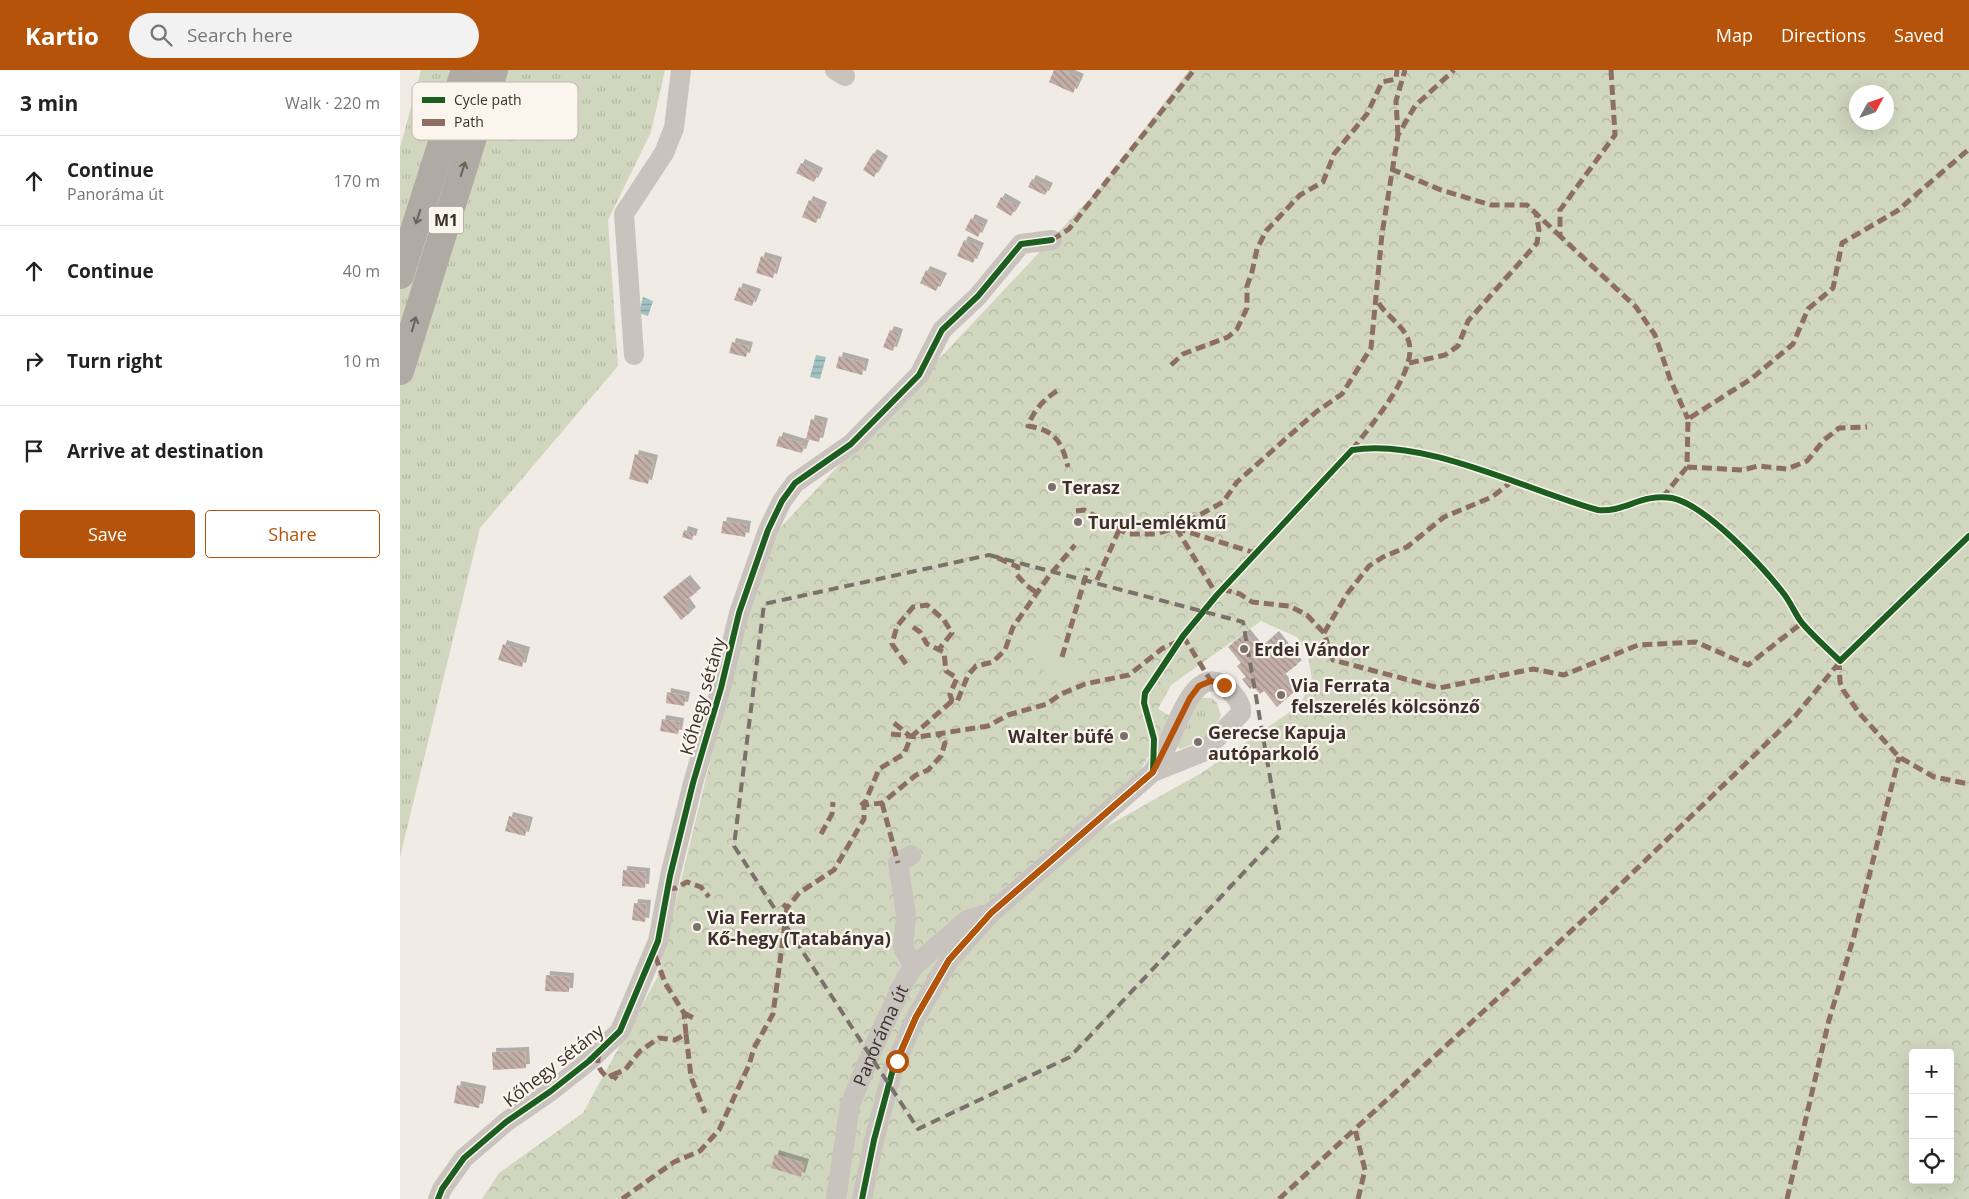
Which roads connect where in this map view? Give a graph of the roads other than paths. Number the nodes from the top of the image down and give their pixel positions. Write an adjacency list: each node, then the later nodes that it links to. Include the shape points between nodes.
1 (465, 70): 4 (highway, M1, one-way to 4)
2 (494, 70): 5 (highway, M1, one-way to 2)
3 (681, 70): 10 (street, via 674,128 664,153 624,214)
4 (461, 82)
5 (490, 82)
6 (443, 140): 9 (highway, M1, one-way to 9)
7 (472, 140): 11 (highway, M1, one-way to 7)
8 (1052, 240): 16 (street, Kőhegy sétány, via 1020,244 978,296 942,330 919,375 851,444 795,483 782,501 768,530 739,613 672,866 658,940 620,1031 588,1061 464,1158)
9 (400, 274)
10 (634, 354)
11 (400, 371)
12 (1153, 772): 12 (street, via 1203,752 1241,713 1237,699 1224,685 1216,681 1207,682 1195,691); 14 (street, Panoráma út)
13 (911, 855): 15 (street, via 898,862 906,915 902,948)
14 (991, 913): 15 (street, Panoráma út, via 967,920); 18 (street, Panoráma út, via 949,960 916,1017 893,1069)
15 (914, 966): 17 (street, Panoráma út, via 875,1044 850,1105)
16 (438, 1199)
17 (836, 1199)
18 (862, 1199)

